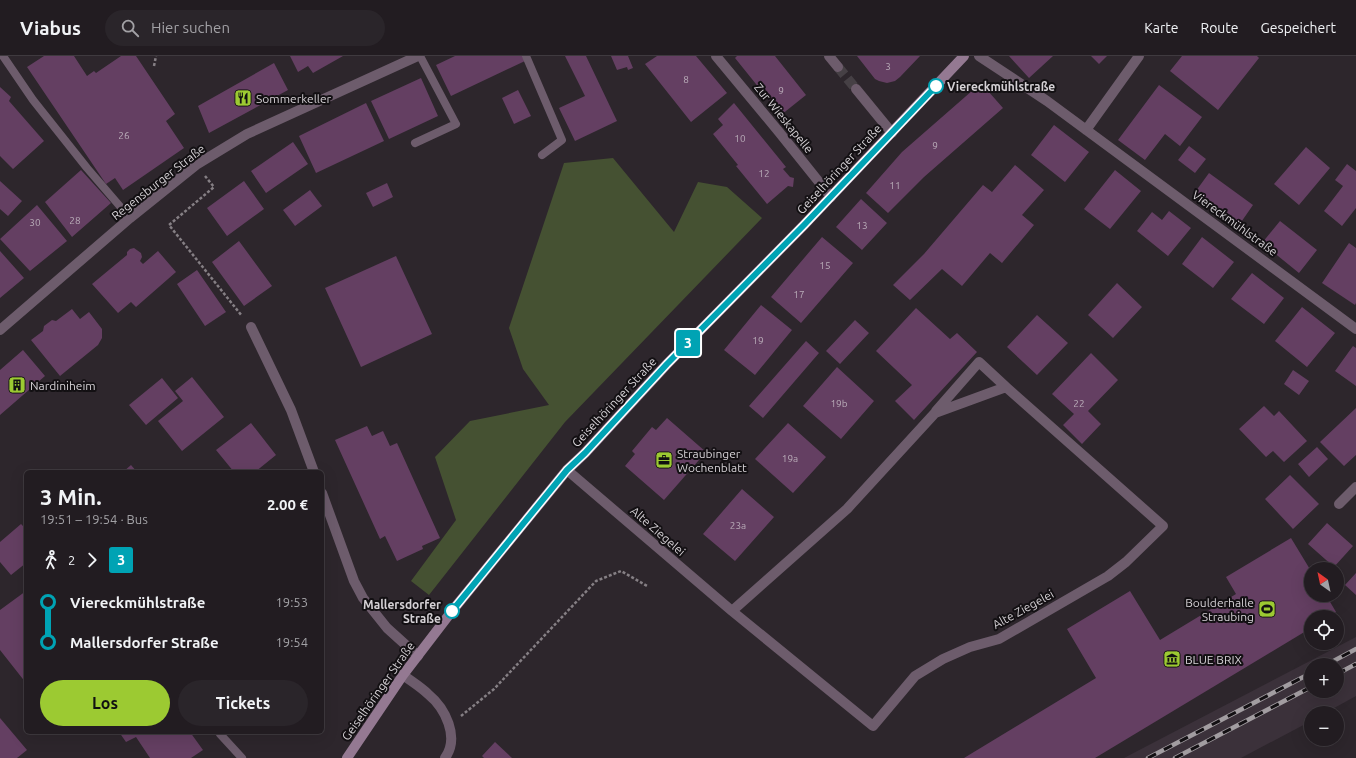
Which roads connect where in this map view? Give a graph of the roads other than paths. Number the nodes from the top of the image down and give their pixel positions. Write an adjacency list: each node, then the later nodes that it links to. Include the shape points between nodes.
1 (3, 56): 16 (lane, via 33,100)
2 (419, 56): 13 (lane, Regensburger Straße, via 456,124); 16 (street, Regensburger Straße, via 247,134 196,165)
3 (526, 56): 14 (lane, via 562,140)
4 (716, 56): 15 (street, Zur Wieskapelle)
5 (829, 56): 9 (street)
6 (964, 56): 12 (main road, Geiselhöringer Straße)
7 (979, 56): 11 (street, Viereckmühlstraße)
8 (1139, 56): 11 (street)
9 (838, 67)
10 (856, 89): 12 (street)
11 (1086, 130): 18 (street, Viereckmühlstraße)
12 (892, 133): 15 (main road, Geiselhöringer Straße)
13 (415, 142)
14 (542, 156)
15 (831, 197): 23 (main road, Geiselhöringer Straße)
16 (130, 218): 19 (street, Regensburger Straße)
17 (251, 327): 22 (street, via 292,410)
18 (1356, 329)
19 (0, 330)
20 (1006, 387): 21 (street, Alte Ziegelei); 21 (street, Alte Ziegelei, via 979,362); 27 (street, Alte Ziegelei, via 1163,526 1126,562 1108,576 999,639 970,647 943,659 916,676 873,726)
21 (935, 412): 27 (street, Alte Ziegelei, via 847,509)
22 (313, 470)
23 (567, 470): 27 (street, Alte Ziegelei); 28 (main road, Geiselhöringer Straße)
24 (1356, 487): 26 (street)
25 (324, 498): 28 (street, via 354,581 363,598 387,628)
26 (1339, 504)
27 (732, 611)
28 (418, 656): 29 (main road, Geiselhöringer Straße)
29 (403, 675): 32 (main road, Geiselhöringer Straße); 33 (street, via 429,694 441,708 450,725 452,738)
30 (220, 734): 31 (lane)
31 (242, 758)
32 (347, 758)
33 (445, 758)

